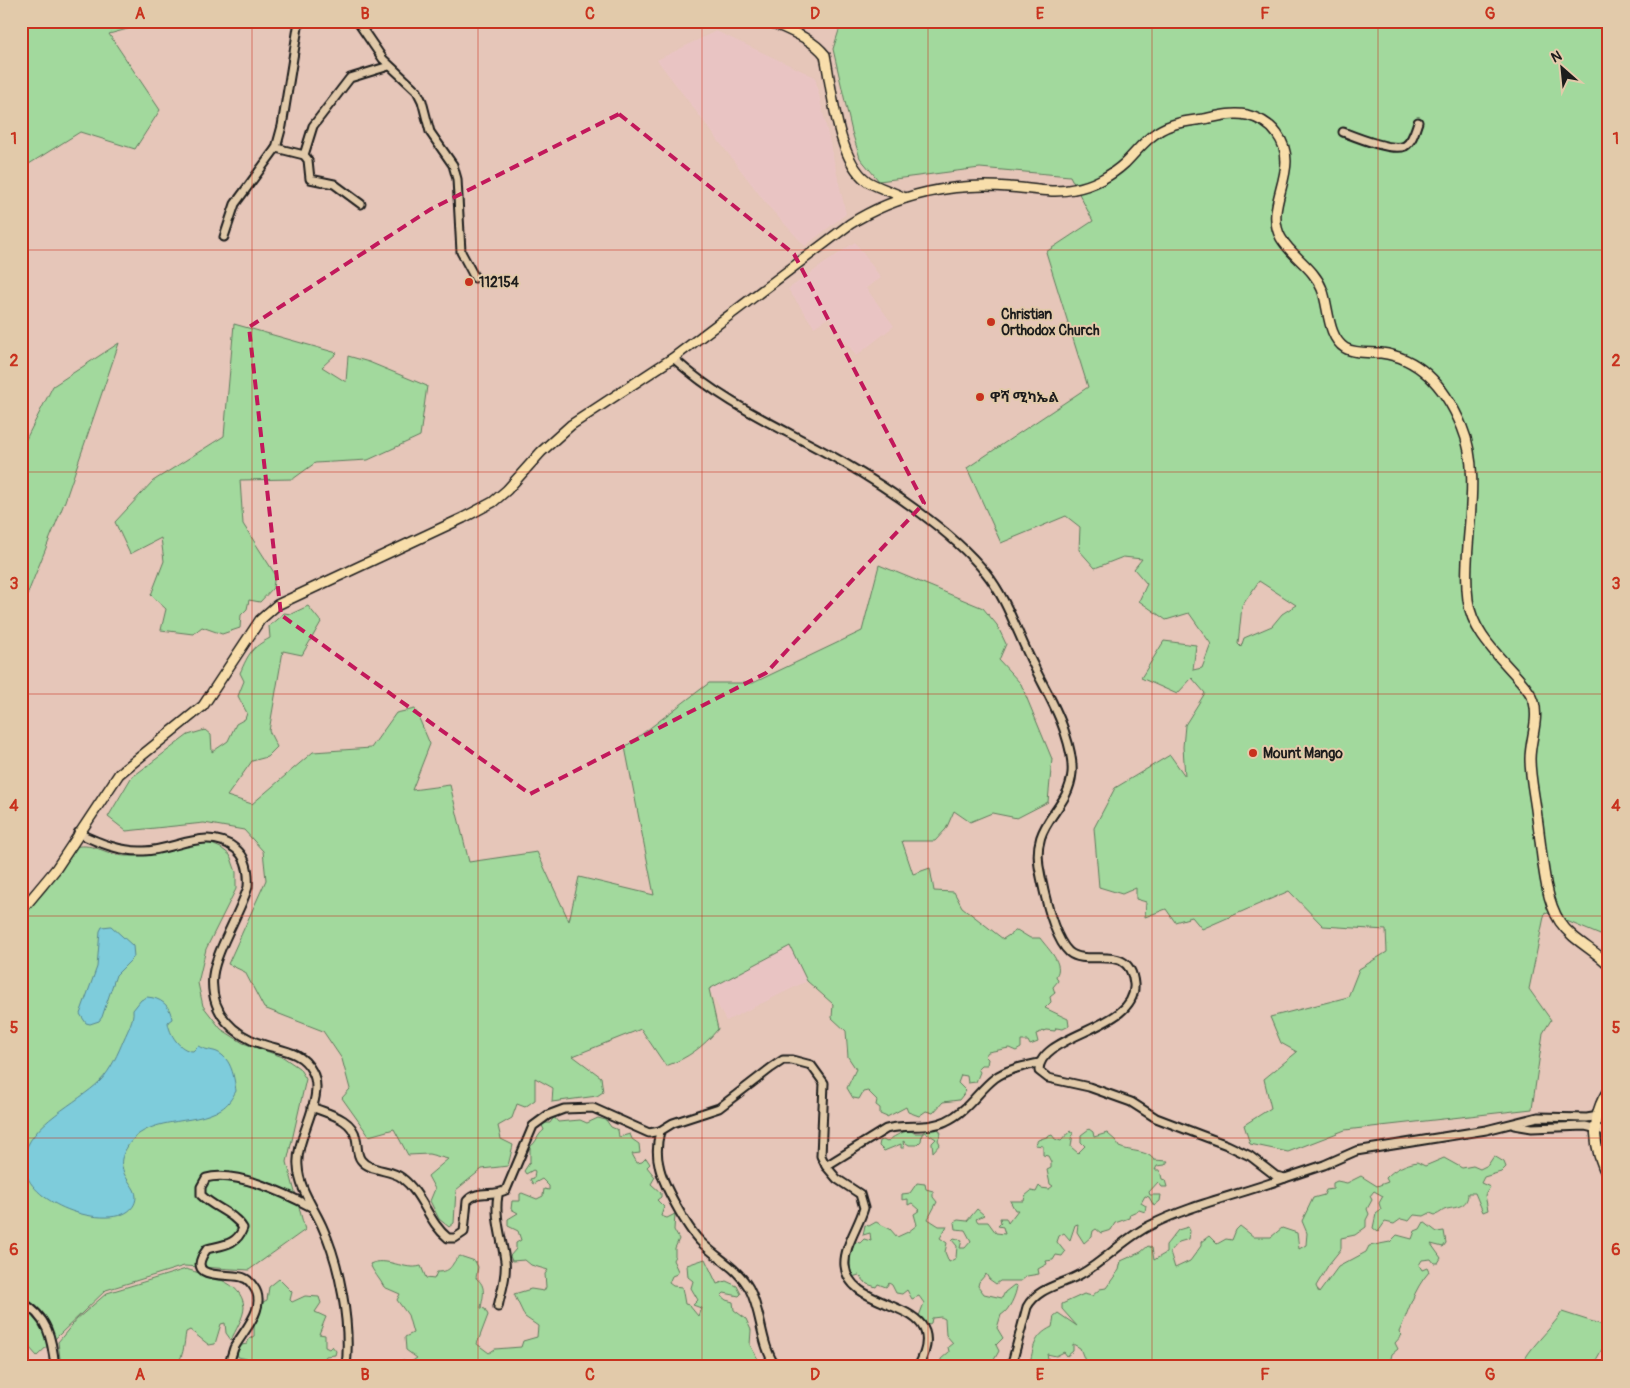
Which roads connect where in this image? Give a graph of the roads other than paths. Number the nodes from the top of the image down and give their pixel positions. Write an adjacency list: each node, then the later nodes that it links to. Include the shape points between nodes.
1 (299, 21): 7 (street, via 284,118)
2 (357, 21): 4 (street)
3 (769, 21): 9 (main road, via 808,41 825,55 844,143 853,166 867,182)
4 (389, 66): 8 (street, via 350,78 313,126); 12 (street, via 419,95 430,132 456,172 461,252)
5 (1418, 122): 6 (street, via 1412,139 1398,148)
6 (1343, 132)
7 (276, 148): 8 (street); 11 (street, via 235,204)
8 (304, 155): 10 (street, via 308,160 310,179 334,184)
9 (905, 198): 13 (main road, via 879,207 850,224); 16 (main road, via 964,185 1073,190 1108,176 1123,166 1157,132 1179,123 1243,114 1262,121 1276,132 1288,161 1276,214 1279,234 1317,279 1336,339 1345,348 1359,352 1402,357 1426,372 1445,395 1463,428 1470,470 1467,578 1471,614 1477,630 1533,698 1536,720 1530,757 1552,907 1570,935)
10 (361, 204)
11 (224, 237)
12 (475, 278)
13 (673, 358): 14 (main road, via 571,425 492,502 277,605 260,620 203,706 119,774); 17 (street, via 694,377 751,415 842,462 938,527 987,575 1002,601 1065,731 1070,755 1072,773 1067,791 1040,833 1037,849 1046,899 1064,947 1078,958 1114,957 1124,963 1134,983 1130,1001 1121,1010 1055,1047)
14 (78, 833): 15 (main road, via 56,869); 19 (street, via 123,850 144,851 212,838 228,842 239,851 249,874 248,887 214,974 215,1001 226,1024 236,1032 254,1042 297,1054 306,1061 317,1088)
15 (21, 911)
16 (1609, 965)
17 (1039, 1063): 27 (street, via 996,1077 947,1121 933,1126 886,1129); 28 (street, via 1039,1071 1048,1078 1089,1087 1131,1102 1156,1118 1250,1156 1276,1176)
18 (1609, 1089): 21 (main road)
19 (312, 1107): 30 (street, via 350,1124 361,1160 373,1168 401,1177 412,1187 439,1231 448,1238 464,1232 465,1206 470,1197 477,1193); 31 (street, via 297,1164)
20 (1609, 1114): 21 (street); 25 (main road)
21 (1596, 1116): 22 (street, via 1538,1117); 23 (main road)
22 (1511, 1125): 23 (street, via 1532,1128 1585,1126); 28 (street, via 1356,1151)
23 (1594, 1130): 25 (street); 29 (main road, via 1602,1166)
24 (660, 1131): 27 (street, via 673,1123 719,1108 784,1060 802,1061 818,1071 824,1083 821,1150); 30 (street, via 649,1133 593,1108 564,1108 533,1126 506,1190); 37 (street, via 656,1148 659,1167 687,1226 700,1242 740,1274 750,1290)
25 (1606, 1131): 26 (main road)
26 (1609, 1150)
27 (826, 1166): 38 (street, via 836,1179 860,1194 864,1202 844,1264 846,1276 868,1295 921,1322 927,1339 926,1352)
28 (1285, 1178): 39 (street, via 1209,1201 1149,1226 1080,1275 1041,1292 1027,1307)
29 (1609, 1179)
30 (498, 1194): 33 (street, via 497,1214 505,1280)
31 (312, 1207): 35 (street, via 265,1185 216,1175 206,1178 200,1187 201,1195 210,1204 235,1218 243,1228 240,1237 232,1243 206,1249 201,1257 204,1271 214,1276 243,1277 258,1293 258,1307 234,1349); 36 (street, via 330,1246 337,1272 346,1323)
32 (21, 1302): 34 (street, via 35,1312 48,1329)
33 (498, 1307)
34 (55, 1367)
35 (228, 1367)
36 (346, 1367)
37 (776, 1367)
38 (918, 1367)
39 (1011, 1367)

